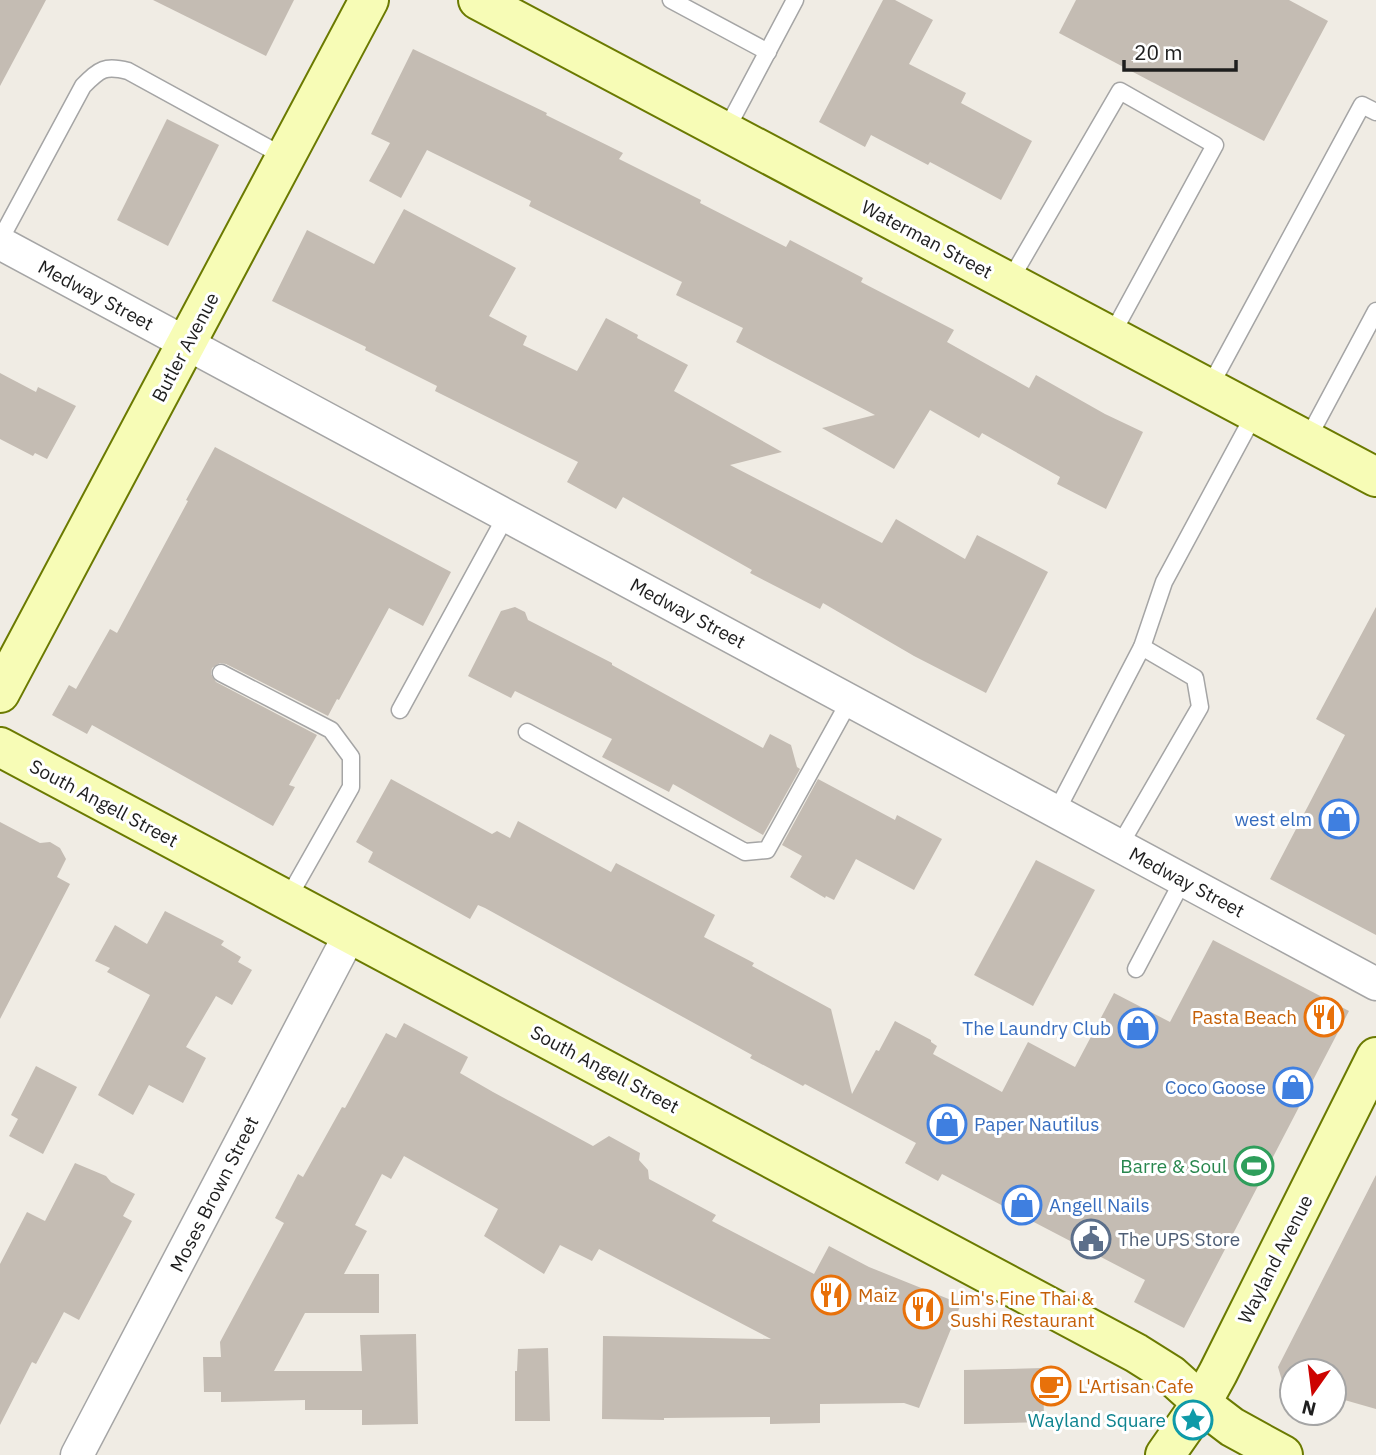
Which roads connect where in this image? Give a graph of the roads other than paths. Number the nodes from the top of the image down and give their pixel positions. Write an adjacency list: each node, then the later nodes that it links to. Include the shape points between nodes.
1 (369, 0): 8 (main road, Butler Avenue)
2 (478, 0): 7 (main road, Waterman Street)
3 (671, 0): 5 (lane)
4 (795, 0): 5 (lane)
5 (768, 52): 7 (lane)
6 (1376, 112): 14 (lane, via 1362,105)
7 (725, 132): 10 (main road, Waterman Street)
8 (285, 157): 9 (lane, via 111,66 83,86); 13 (main road, Butler Avenue)
9 (0, 242): 13 (street, Medway Street)
10 (1008, 282): 12 (main road, Waterman Street); 12 (lane, via 1120,91 1215,145)
11 (1376, 311): 16 (lane)
12 (1111, 336): 14 (main road, Waterman Street)
13 (186, 343): 18 (street, Medway Street); 21 (main road, Butler Avenue)
14 (1209, 388): 15 (main road, Waterman Street)
15 (1255, 413): 16 (main road, Waterman Street); 19 (lane, via 1164,582)
16 (1307, 440): 17 (main road, Waterman Street)
17 (1376, 477)
18 (506, 516): 22 (street, Medway Street); 23 (lane)
19 (1142, 647): 26 (lane); 27 (lane, via 1195,678 1200,707)
20 (221, 673): 29 (lane, via 331,730 351,757 351,787)
21 (0, 693)
22 (850, 700): 24 (lane, via 767,850 745,852); 26 (street, Medway Street)
23 (400, 710)
24 (527, 732)
25 (0, 747): 29 (main road, South Angell Street)
26 (1056, 812): 27 (street, Medway Street)
27 (1119, 845): 28 (street, Medway Street)
28 (1183, 880): 31 (lane); 32 (street, Medway Street)
29 (287, 900): 30 (main road, South Angell Street)
30 (350, 934): 34 (main road, South Angell Street, via 1136,1353); 35 (street, Moses Brown Street)
31 (1136, 970)
32 (1376, 984)
33 (1376, 1057): 34 (main road, Wayland Avenue)
34 (1202, 1402): 36 (main road, Wayland Avenue); 37 (main road, South Angell Street, via 1232,1427)
35 (77, 1455)
36 (1165, 1455)
37 (1283, 1455)

